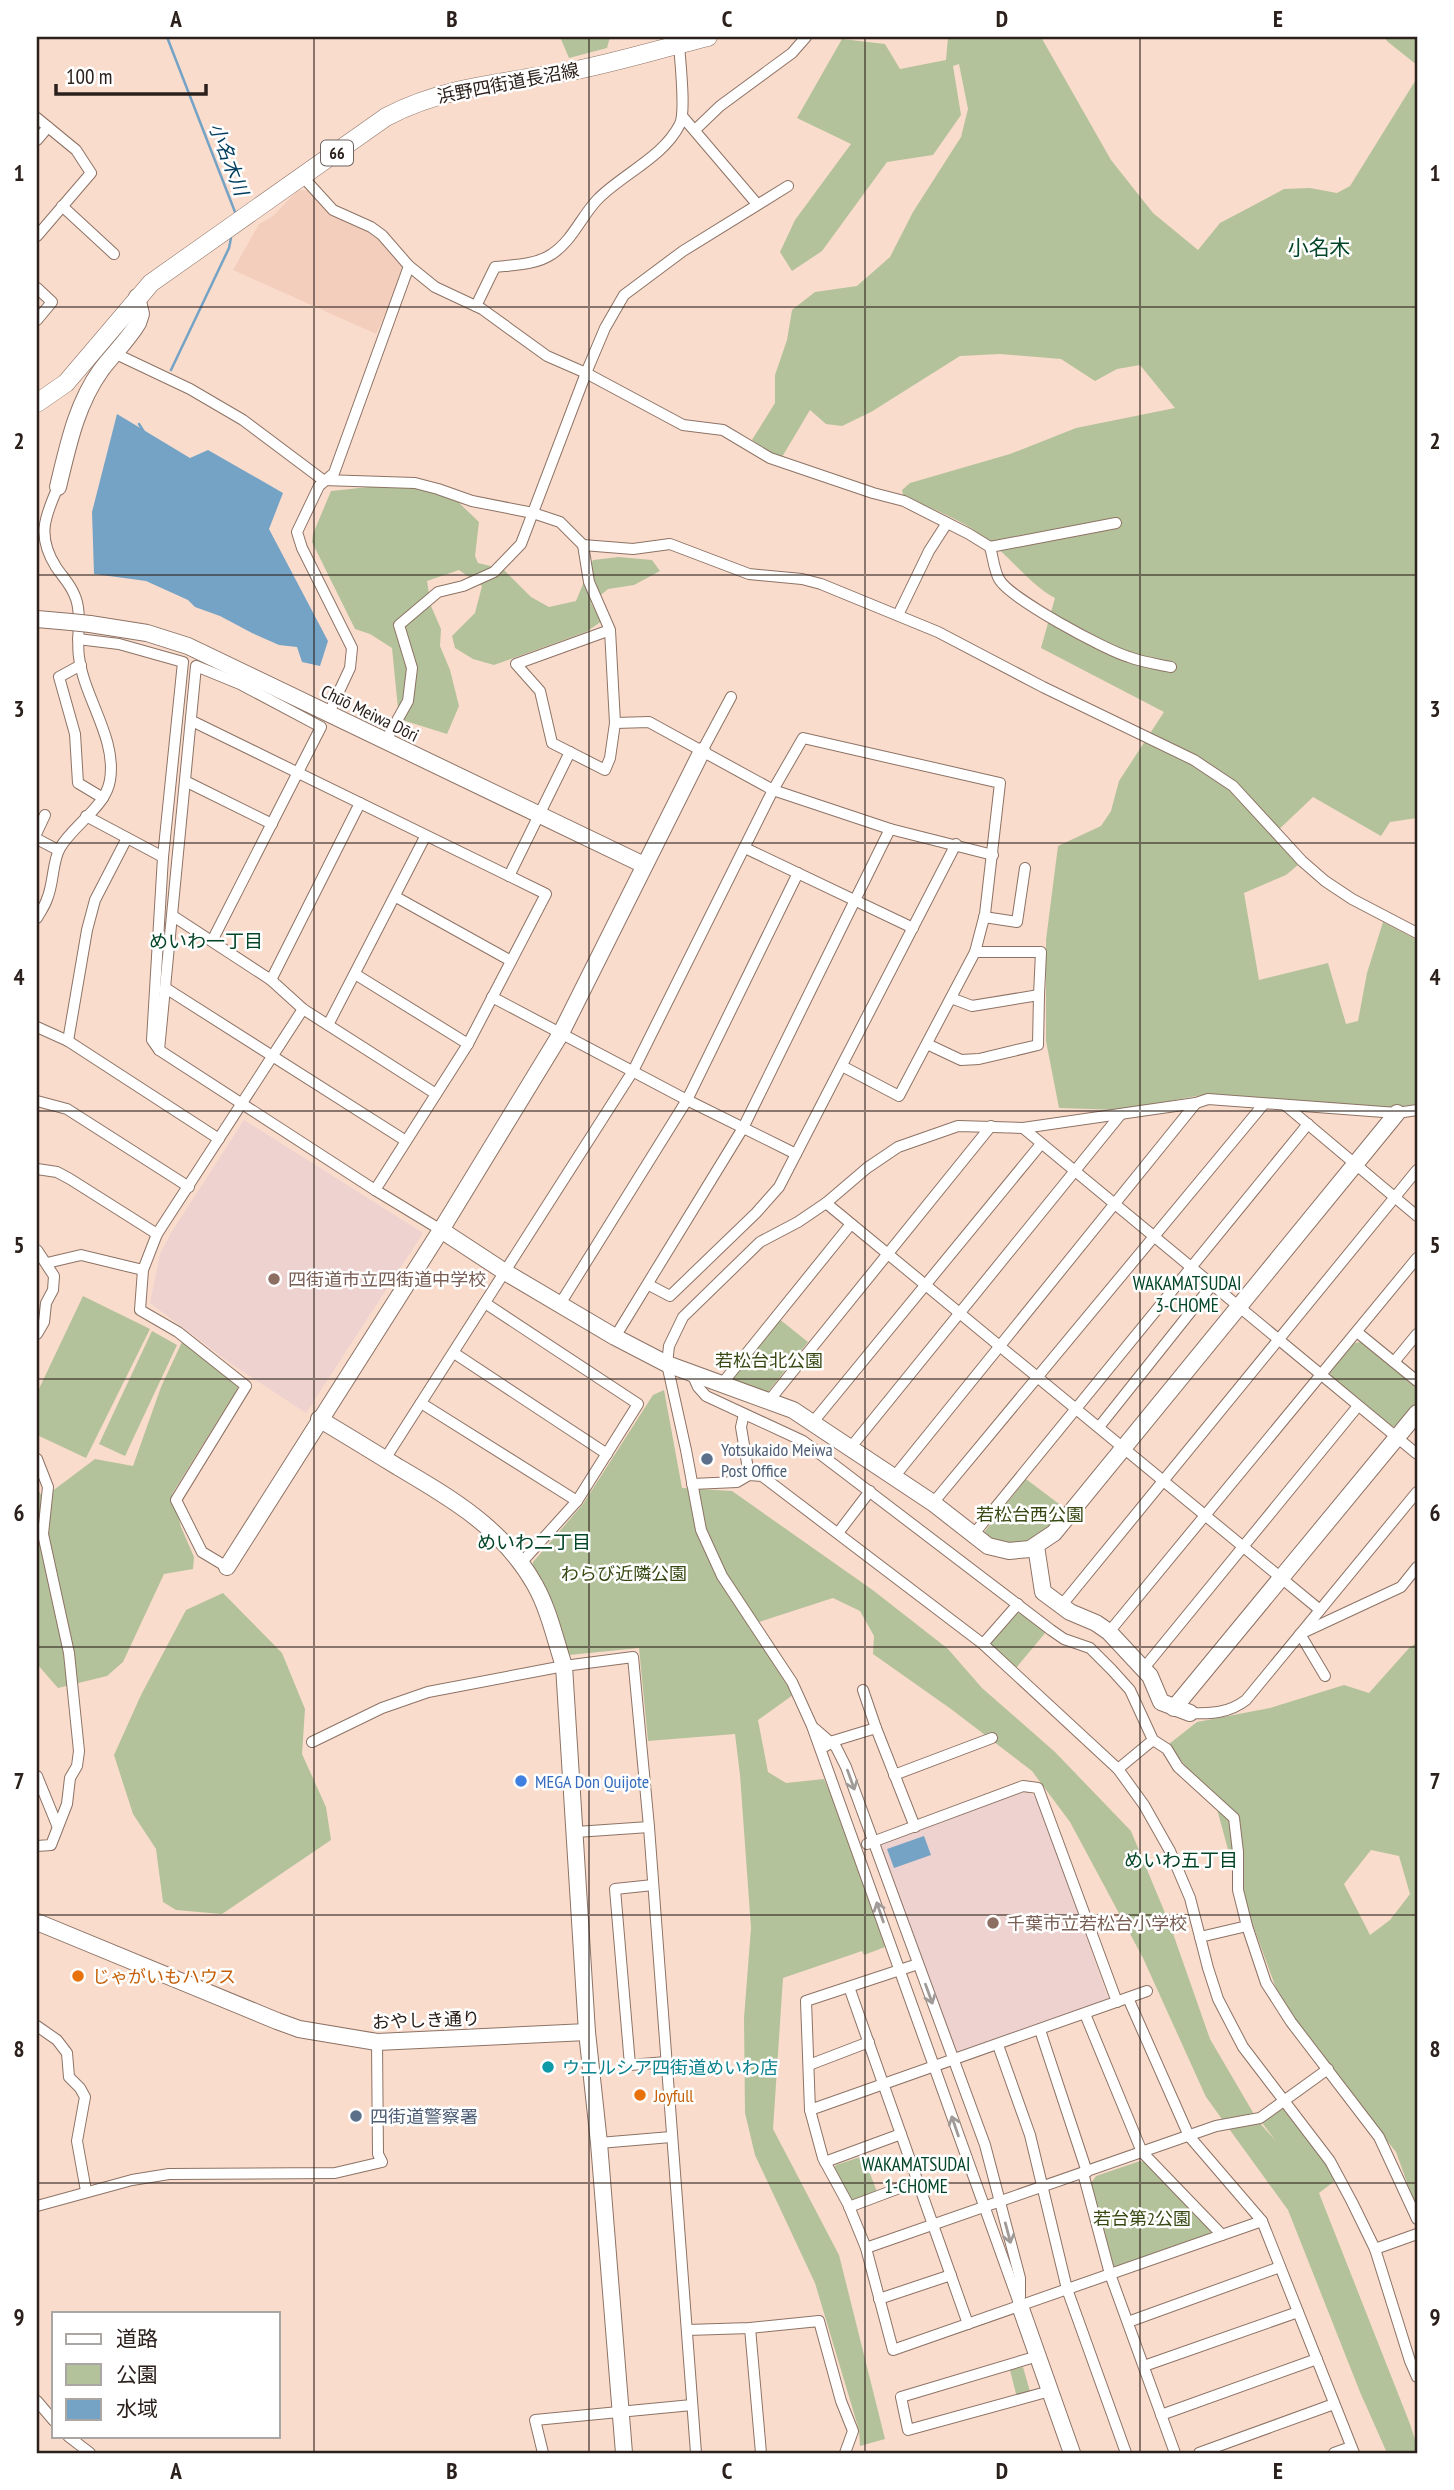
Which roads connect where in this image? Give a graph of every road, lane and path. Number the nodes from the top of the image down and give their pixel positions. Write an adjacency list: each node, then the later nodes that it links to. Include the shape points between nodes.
1 (708, 37): 3 (main road, 浜野四街道長沼線 / 66)
2 (806, 37): 7 (street)
3 (683, 41): 4 (street); 9 (main road, 浜野四街道長沼線 / 66, via 572,71 483,84 417,102 373,125)
4 (682, 116): 7 (street); 18 (street, via 659,150 597,200 552,255 495,267)
5 (37, 118): 6 (street)
6 (48, 127): 8 (street); 12 (street, via 76,150 91,173)
7 (695, 130): 11 (street)
8 (37, 140)
9 (303, 177): 15 (street, via 333,209 383,235); 17 (main road, 浜野四街道長沼線 / 66)
10 (788, 186): 11 (street)
11 (757, 204): 21 (street, via 624,295)
12 (62, 206): 13 (street); 14 (street)
13 (37, 236)
14 (114, 254)
15 (409, 266): 18 (street, via 435,287); 23 (street, via 334,473)
16 (37, 288): 19 (street, via 52,302)
17 (137, 297): 20 (street, via 138,323); 22 (main road, 浜野四街道長沼線 / 66, via 66,383)
18 (476, 306): 21 (street, via 547,356)
19 (37, 320)
20 (114, 353): 23 (street, via 243,420); 24 (street, via 83,401)
21 (586, 373): 25 (street); 26 (street, via 683,425 723,430 770,458 904,501)
22 (37, 403)
23 (323, 480): 25 (street, via 415,483); 37 (street, via 297,532 352,648 351,668)
24 (58, 487): 33 (street, via 46,514 45,545 75,595)
25 (533, 513): 28 (street, via 560,522); 40 (street, via 521,544 494,572 438,592 399,625 412,668 408,701)
26 (947, 523): 29 (street); 30 (street)
27 (1116, 523): 29 (street)
28 (583, 545): 30 (street, via 633,549 670,544 749,574 821,584); 32 (street, via 589,582)
29 (990, 547): 35 (street, via 1000,581 1034,607 1110,650)
30 (898, 615): 73 (street, via 1194,760 1233,786 1325,881)
31 (37, 619): 37 (street, Chūō Meiwa Dōri, bridge, via 146,633 188,646)
32 (610, 630): 39 (street); 42 (street, via 516,664 540,691 552,743)
33 (78, 639): 34 (street); 61 (street, via 119,644 183,662)
34 (81, 665): 46 (street, via 111,767); 46 (street, via 59,677 75,734 78,783)
35 (1171, 667)
36 (732, 697): 41 (street)
37 (328, 715): 40 (street, Chūō Meiwa Dōri)
38 (192, 721): 43 (street); 43 (street, via 196,666 321,727); 44 (street)
39 (615, 723): 41 (street, via 649,722); 42 (street, via 605,770)
40 (385, 742): 49 (street, Chūō Meiwa Dōri)
41 (702, 751): 45 (street); 62 (street)
42 (570, 752): 49 (street)
43 (299, 773): 47 (street); 51 (street)
44 (186, 782): 51 (street); 69 (street)
45 (774, 790): 52 (street); 58 (street); 60 (street, via 803,738 1000,783)
46 (103, 798): 50 (street)
47 (360, 803): 54 (street); 78 (street)
48 (45, 815): 53 (street)
49 (538, 816): 62 (street, Chūō Meiwa Dōri); 65 (street)
50 (86, 817): 55 (street); 59 (street)
51 (272, 824): 74 (street)
52 (890, 829): 57 (street); 68 (street)
53 (37, 832)
54 (425, 837): 65 (street); 67 (street)
55 (127, 838): 61 (street); 87 (street, via 95,900)
56 (37, 839): 59 (street)
57 (956, 844): 60 (street); 72 (street)
58 (745, 848): 64 (street); 93 (street)
59 (58, 850): 66 (street)
60 (993, 855): 70 (street)
61 (163, 857): 90 (street, via 152,1040)
62 (644, 865): 86 (street)
63 (1025, 868): 70 (street, via 1017,922)
64 (797, 873): 68 (street); 95 (street)
65 (509, 876): 76 (street, via 546,894)
66 (42, 897): 71 (street)
67 (396, 897): 76 (street); 77 (street)
68 (855, 900): 72 (street); 106 (street)
69 (173, 916): 74 (street); 79 (street)
70 (985, 917): 75 (street)
71 (37, 918)
72 (913, 928): 92 (street)
73 (1417, 933)
74 (212, 941): 78 (street)
75 (975, 952): 80 (street, via 1041,952); 82 (street)
76 (511, 961): 81 (street)
77 (355, 974): 84 (street); 88 (street)
78 (271, 980): 83 (street)
79 (167, 989): 90 (street); 91 (street)
80 (1039, 995): 82 (street, via 971,1006); 89 (street, via 1038,1045 961,1060)
81 (492, 997): 86 (street); 88 (street)
82 (951, 998): 89 (street)
83 (303, 1009): 84 (street); 91 (street)
84 (328, 1025): 94 (street)
85 (37, 1027): 87 (street)
86 (560, 1035): 93 (street); 123 (street)
87 (68, 1041): 108 (street)
88 (468, 1044): 94 (street)
89 (927, 1044): 92 (street, via 900,1096)
90 (159, 1050): 98 (street)
91 (273, 1057): 98 (street); 109 (street)
92 (842, 1066): 111 (street)
93 (633, 1071): 95 (street); 132 (street)
94 (436, 1094): 109 (street)
95 (687, 1100): 106 (street); 137 (street)
96 (37, 1101): 116 (street, via 67,1109)
97 (1196, 1103): 99 (street, via 1218,1099); 103 (street); 120 (street)
98 (243, 1104): 108 (street); 117 (street)
99 (1263, 1105): 100 (street); 125 (street)
100 (1285, 1105): 102 (street); 104 (street)
101 (1417, 1110): 102 (street)
102 (1396, 1113): 112 (street)
103 (1121, 1114): 107 (street); 115 (street)
104 (1308, 1124): 112 (street); 130 (street)
105 (991, 1126): 107 (street); 119 (street, via 958,1126 898,1147); 127 (street)
106 (743, 1128): 111 (street); 133 (street)
107 (1023, 1128): 110 (street)
108 (219, 1139): 116 (street)
109 (406, 1141): 117 (street)
110 (1041, 1144): 115 (street); 134 (street)
111 (796, 1154): 133 (street, via 779,1187 756,1213 670,1296)
112 (1355, 1164): 118 (street); 138 (street)
113 (37, 1169): 124 (street, via 70,1179)
114 (1417, 1170): 118 (street)
115 (1074, 1172): 120 (street); 139 (street)
116 (189, 1187): 124 (street)
117 (375, 1190): 123 (street)
118 (1395, 1197): 121 (street); 144 (street)
119 (826, 1203): 122 (street); 148 (street, via 760,1242 701,1299 684,1317 669,1346)
120 (1114, 1204): 125 (street); 145 (street)
121 (1417, 1216)
122 (851, 1224): 127 (street); 153 (street)
123 (441, 1230): 132 (street); 160 (street)
124 (157, 1234): 131 (street)
125 (1154, 1237): 130 (street); 151 (street)
126 (37, 1250): 129 (street)
127 (888, 1254): 134 (street); 154 (street)
128 (1417, 1258): 140 (street)
129 (47, 1263): 131 (street, via 81,1255); 141 (street, via 54,1276 53,1290)
130 (1191, 1267): 135 (street); 157 (street)
131 (143, 1270): 184 (street, via 140,1310 178,1332 246,1385 176,1500 202,1552)
132 (505, 1272): 136 (street); 137 (street)
133 (649, 1285): 143 (street)
134 (926, 1285): 139 (street); 161 (street)
135 (1212, 1285): 138 (street); 162 (street)
136 (485, 1303): 146 (street); 166 (street, via 638,1404)
137 (560, 1304): 143 (street)
138 (1238, 1307): 144 (street); 165 (street)
139 (960, 1313): 145 (street); 164 (street)
140 (1357, 1332): 147 (street); 150 (street)
141 (37, 1334)
142 (1417, 1334): 147 (street)
143 (615, 1337): 148 (street)
144 (1278, 1340): 150 (street); 172 (street)
145 (1000, 1345): 151 (street); 171 (street)
146 (453, 1353): 155 (street); 166 (street)
147 (1394, 1362): 152 (street)
148 (667, 1364): 149 (street); 173 (street)
149 (692, 1374): 153 (street); 159 (street, via 706,1396)
150 (1321, 1375): 156 (street); 178 (street)
151 (1038, 1377): 157 (street); 177 (street)
152 (1417, 1381)
153 (721, 1385): 154 (street)
154 (768, 1402): 161 (street)
155 (421, 1403): 169 (street); 176 (street)
156 (1358, 1406): 163 (street); 182 (street)
157 (1076, 1408): 162 (street); 180 (street)
158 (1417, 1413): 163 (street)
159 (744, 1415): 170 (street, via 741,1427); 174 (street, via 803,1441)
160 (319, 1419): 169 (street); 184 (street)
161 (813, 1422): 164 (street)
162 (1098, 1427): 165 (street)
163 (1397, 1437): 167 (street); 186 (street)
164 (851, 1447): 171 (street)
165 (1124, 1448): 172 (street); 181 (street, via 1054,1533)
166 (607, 1454): 176 (street)
167 (1417, 1454)
168 (37, 1459): 208 (street, via 48,1488 43,1534 69,1653 79,1751 68,1804)
169 (385, 1459): 183 (street, via 457,1501 488,1526)
170 (750, 1475): 173 (street, via 737,1482); 179 (street, via 762,1476)
171 (894, 1477): 177 (street)
172 (1163, 1480): 178 (street); 188 (street)
173 (692, 1484): 198 (street, via 701,1530 722,1576 792,1682)
174 (870, 1491): 179 (street); 187 (street)
175 (1417, 1492): 189 (street)
176 (578, 1502): 183 (street)
177 (933, 1503): 180 (street)
178 (1205, 1515): 182 (street); 190 (street)
179 (838, 1533): 192 (street)
180 (973, 1535): 181 (street, via 998,1549)
181 (1037, 1546): 188 (street, via 1044,1592)
182 (1244, 1546): 186 (street); 194 (street)
183 (521, 1563): 193 (street, via 549,1618)
184 (227, 1567)
185 (1417, 1567): 191 (street, via 1401,1587)
186 (1282, 1577): 189 (street); 197 (street)
187 (1017, 1604): 192 (street); 201 (street, via 1064,1639 1090,1648 1130,1690)
188 (1061, 1606): 190 (street)
189 (1320, 1610): 191 (street)
190 (1109, 1632): 194 (street)
191 (1300, 1634): 195 (street); 197 (street, via 1235,1708 1211,1714)
192 (983, 1644): 205 (street)
193 (564, 1666): 202 (street, via 428,1692 382,1707); 209 (street, via 633,1657); 211 (street)
194 (1144, 1668): 197 (street, via 1161,1702)
195 (1325, 1676)
196 (863, 1690): 199 (street)
197 (1182, 1711)
198 (812, 1726): 203 (street); 204 (street)
199 (876, 1728): 203 (street); 206 (street)
200 (992, 1738): 206 (street)
201 (1153, 1740): 205 (street); 217 (street, via 1234,1818 1238,1890)
202 (312, 1742)
203 (830, 1742): 204 (street); 212 (street, one-way to 212, via 846,1767)
204 (821, 1752): 214 (street)
205 (1118, 1769): 218 (street, via 1170,1851)
206 (894, 1775): 210 (street)
207 (37, 1776): 208 (street)
208 (57, 1825): 213 (street, via 51,1845)
209 (649, 1826): 211 (street); 215 (street)
210 (915, 1826): 212 (street); 223 (street, via 1023,1786 1038,1788)
211 (576, 1832): 227 (street)
212 (873, 1842): 214 (street); 219 (street)
213 (37, 1846)
214 (857, 1847): 220 (street, one-way to 214)
215 (653, 1885): 232 (street); 232 (street, via 615,1889 630,2065)
216 (37, 1922): 228 (street, おやしき通り, via 299,2029)
217 (1247, 1926): 218 (street); 235 (street, via 1266,1983)
218 (1200, 1937): 237 (street, via 1218,1999 1243,2047)
219 (918, 1964): 220 (street); 231 (street, one-way to 231)
220 (900, 1970): 221 (street); 234 (street)
221 (849, 1987): 229 (street); 233 (street, via 806,2001)
222 (1147, 1991): 223 (street)
223 (1123, 2000): 224 (street); 240 (street)
224 (1085, 2014): 226 (street); 243 (street)
225 (37, 2026): 248 (street, via 67,2053 69,2077 85,2097 78,2141)
226 (1040, 2030): 230 (street); 245 (street)
227 (587, 2032): 228 (street, おやしき通り); 242 (street)
228 (377, 2042): 248 (street, via 378,2154 382,2162 335,2173 169,2174)
229 (869, 2042): 233 (street); 236 (street)
230 (998, 2045): 231 (street); 247 (street, via 1030,2135)
231 (953, 2061): 234 (street); 249 (street, via 985,2145)
232 (666, 2062): 241 (street)
233 (809, 2065): 238 (street)
234 (935, 2068): 236 (street); 252 (street, one-way to 234)
235 (1328, 2069): 237 (street); 253 (street, via 1379,2137)
236 (884, 2085): 238 (street); 239 (street)
237 (1286, 2101): 240 (street, via 1260,2118); 259 (street, via 1330,2161)
238 (810, 2110): 244 (street)
239 (901, 2134): 244 (street); 246 (street)
240 (1189, 2136): 243 (street); 254 (street)
241 (671, 2137): 242 (street); 270 (street)
242 (599, 2143): 279 (street)
243 (1142, 2152): 245 (street); 257 (street)
244 (825, 2162): 251 (street)
245 (1085, 2172): 247 (street); 261 (street)
246 (918, 2181): 251 (street); 255 (street)
247 (1042, 2188): 249 (street); 263 (street)
248 (86, 2191): 250 (street)
249 (1000, 2202): 252 (street); 265 (street, one-way to 265, via 1020,2278)
250 (37, 2206)
251 (849, 2207): 258 (street)
252 (984, 2207): 255 (street); 265 (street)
253 (1417, 2219)
254 (1262, 2221): 257 (street); 260 (street)
255 (933, 2225): 258 (street); 262 (street)
256 (1417, 2234): 259 (street)
257 (1222, 2235): 261 (street)
258 (866, 2248): 264 (street)
259 (1375, 2249): 274 (street)
260 (1280, 2267): 266 (street); 267 (street)
261 (1110, 2274): 263 (street); 267 (street)
262 (951, 2276): 264 (street); 268 (street)
263 (1068, 2289): 265 (street); 291 (street)
264 (879, 2299): 268 (street, via 893,2350)
265 (1020, 2306): 268 (street); 271 (street)
266 (1298, 2312): 272 (street); 273 (street)
267 (1128, 2322): 273 (street)
268 (968, 2324)
269 (750, 2328): 270 (street); 288 (street); 289 (street, via 819,2321 853,2431)
270 (687, 2330): 278 (street)
271 (1038, 2356): 275 (street); 275 (street, via 901,2397 908,2430)
272 (1317, 2359): 277 (street); 280 (street)
273 (1144, 2366): 280 (street)
274 (1417, 2377)
275 (1050, 2390): 290 (street)
276 (37, 2401): 281 (street)
277 (1334, 2404): 283 (street); 293 (street)
278 (692, 2405): 279 (street); 287 (street)
279 (621, 2412): 285 (street, via 535,2420); 286 (street)
280 (1161, 2415): 292 (street)
281 (52, 2419)
282 (71, 2438): 284 (street)
283 (1353, 2450): 294 (street)
284 (90, 2453)
285 (543, 2453)
286 (624, 2453)
287 (696, 2453)
288 (761, 2453)
289 (845, 2453)
290 (1072, 2453)
291 (1126, 2453)
292 (1175, 2453)
293 (1199, 2453)
294 (1334, 2453)

